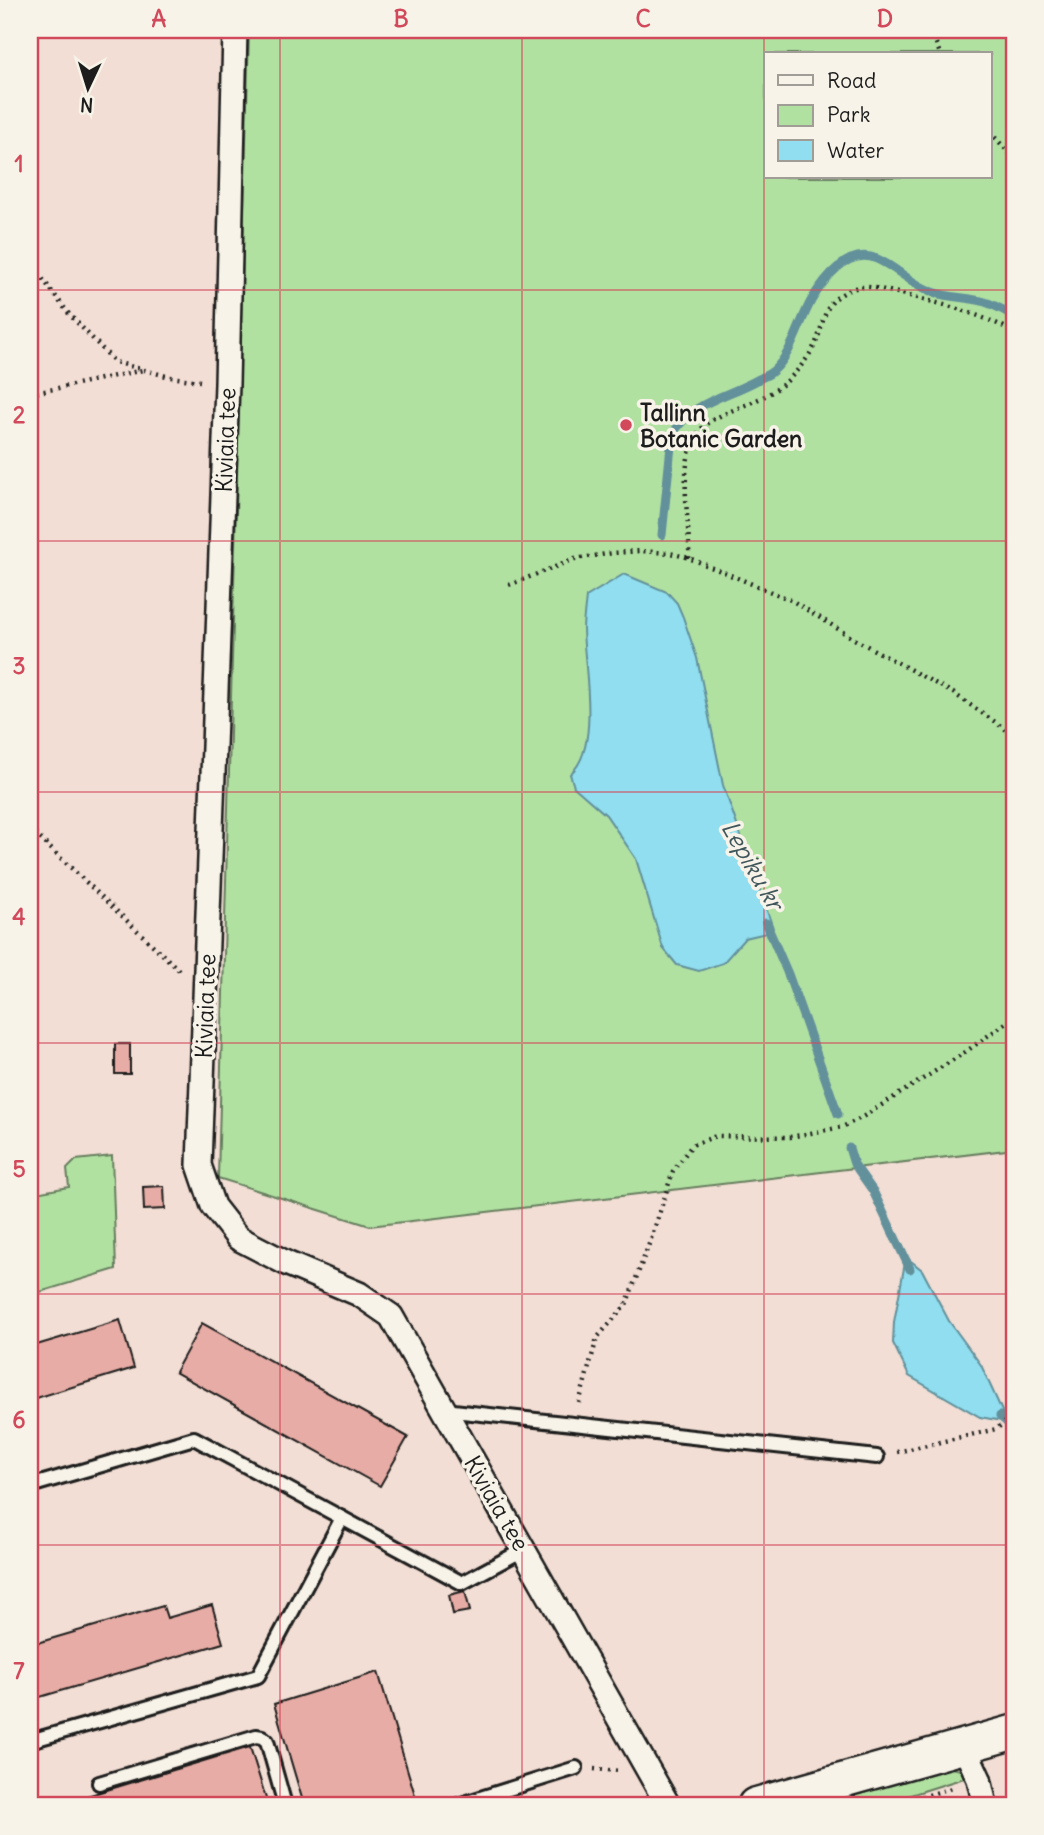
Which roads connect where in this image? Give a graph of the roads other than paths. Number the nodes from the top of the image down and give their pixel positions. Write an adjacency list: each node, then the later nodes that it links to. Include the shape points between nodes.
1 (235, 30): 2 (street, Kiviaia tee, via 199,1165 213,1206 239,1238 359,1294 391,1316)
2 (444, 1410): 3 (lane); 6 (street, Kiviaia tee)
3 (877, 1457)
4 (30, 1486): 5 (lane, via 194,1438)
5 (342, 1518): 6 (lane, via 462,1583); 8 (lane, via 258,1676)
6 (523, 1550): 14 (street, Kiviaia tee)
7 (1014, 1732): 9 (main road)
8 (30, 1741)
9 (964, 1746): 15 (main road); 16 (street)
10 (576, 1768): 13 (lane)
11 (99, 1783): 12 (lane, via 256,1736 267,1741)
12 (285, 1805)
13 (458, 1805)
14 (668, 1805)
15 (755, 1805)
16 (985, 1805)

